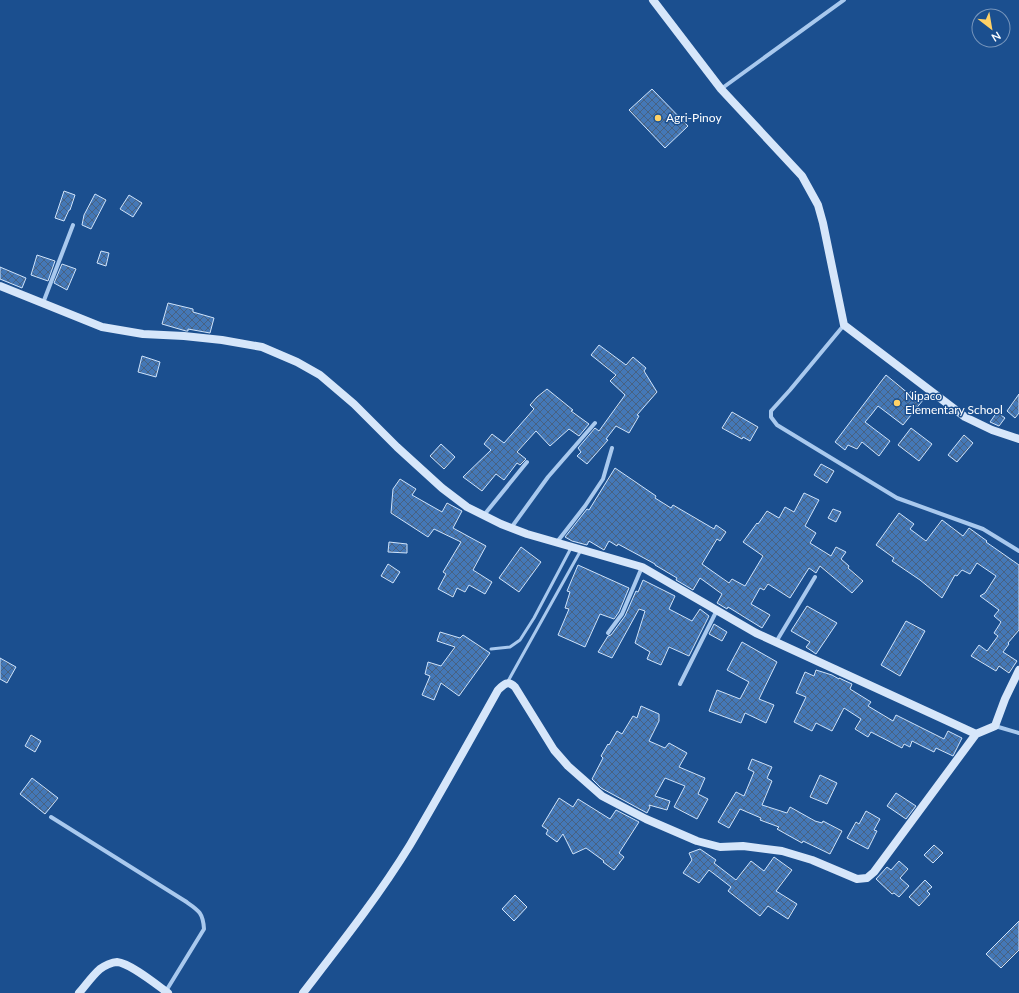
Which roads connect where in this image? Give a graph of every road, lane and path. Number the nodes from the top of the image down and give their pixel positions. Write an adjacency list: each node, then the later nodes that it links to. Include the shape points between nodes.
1 (653, 0): 3 (street)
2 (844, 0): 3 (street)
3 (721, 89): 7 (street, via 802,176 811,190 823,223)
4 (73, 225): 6 (street)
5 (0, 286): 6 (street)
6 (43, 304): 12 (street, via 102,327 262,347 296,362 320,375 354,404 442,488 467,507)
7 (844, 325): 9 (street, via 965,417); 17 (street, via 771,411 774,421 897,498 983,529)
8 (595, 423): 13 (street, via 548,477)
9 (1019, 439)
10 (612, 448): 14 (street, via 603,479)
11 (527, 462): 12 (street)
12 (484, 515): 13 (street)
13 (510, 528): 14 (street)
14 (557, 542): 15 (street)
15 (572, 547): 16 (street); 23 (lane, via 520,640 510,647)
16 (581, 550): 18 (street); 25 (lane)
17 (1019, 551)
18 (642, 567): 20 (street); 21 (street, via 622,614)
19 (815, 578): 22 (street)
20 (717, 610): 22 (street); 26 (street)
21 (608, 633)
22 (776, 642): 29 (street)
23 (491, 649)
24 (1019, 670): 27 (street)
25 (507, 683): 29 (street, via 515,687 554,750 602,796 697,841 720,847 743,846 782,851 858,879 867,878 874,872); 33 (street, via 498,690 405,853 374,900)
26 (680, 684)
27 (995, 726): 28 (street); 29 (street)
28 (1019, 733)
29 (976, 734)
30 (51, 817): 31 (street, via 185,900 204,919 204,929)
31 (167, 992): 32 (street, via 136,971 117,962 100,969)
32 (79, 993)
33 (303, 993)

